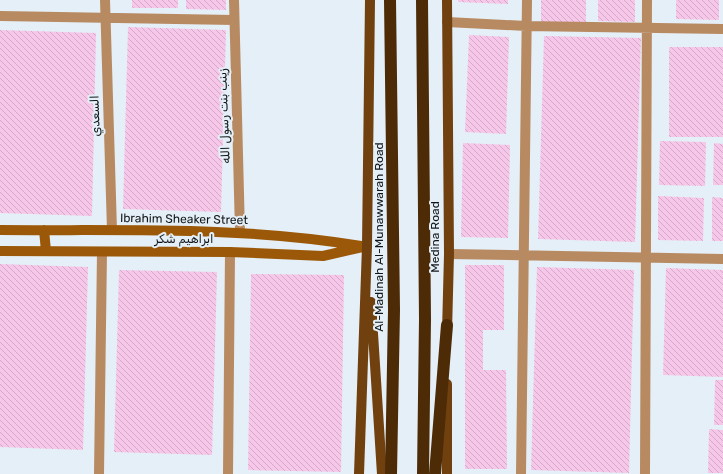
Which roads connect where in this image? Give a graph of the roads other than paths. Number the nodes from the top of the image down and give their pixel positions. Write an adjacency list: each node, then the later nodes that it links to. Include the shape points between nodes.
1 (105, 0): 10 (street, السعدي)
2 (234, 0): 11 (street, زينب بنت رسول الله)
3 (370, 0): 20 (main road)
4 (390, 0): 34 (highway, Al-Madinah Al-Munawwarah Road, via 394,310)
5 (422, 0): 35 (highway, via 425,319)
6 (447, 0): 12 (main road, Medina Road)
7 (526, 0): 13 (street)
8 (647, 0): 14 (street)
9 (0, 16): 10 (street)
10 (105, 18): 11 (street); 18 (street, السعدي)
11 (234, 20): 19 (street, زينب بنت رسول الله)
12 (447, 22): 13 (street); 25 (main road, Medina Road)
13 (526, 26): 14 (street); 26 (street)
14 (646, 28): 15 (street); 27 (street)
15 (723, 29)
16 (0, 230): 17 (street, Ibrahim Sheaker Street)
17 (44, 230): 18 (street, Ibrahim Sheaker Street); 22 (street)
18 (112, 230): 19 (street, Ibrahim Sheaker Street)
19 (240, 232): 20 (street, Ibrahim Sheaker Street)
20 (367, 246): 24 (street, ابراهيم شكر, via 323,256); 32 (main road); 33 (main road)
21 (0, 251): 22 (street, ابراهيم شكر)
22 (46, 252): 23 (street, ابراهيم شكر)
23 (102, 252): 24 (street, ابراهيم شكر); 30 (street)
24 (230, 252): 31 (street)
25 (449, 254): 26 (street); 29 (main road, Medina Road)
26 (524, 256): 27 (street); 38 (street)
27 (646, 258): 28 (street); 39 (street)
28 (723, 259)
29 (447, 326): 36 (highway); 37 (main road, Medina Road)
30 (99, 474)
31 (228, 474)
32 (359, 474)
33 (382, 474)
34 (391, 474)
35 (423, 474)
36 (435, 474)
37 (447, 474)
38 (521, 474)
39 (645, 474)

